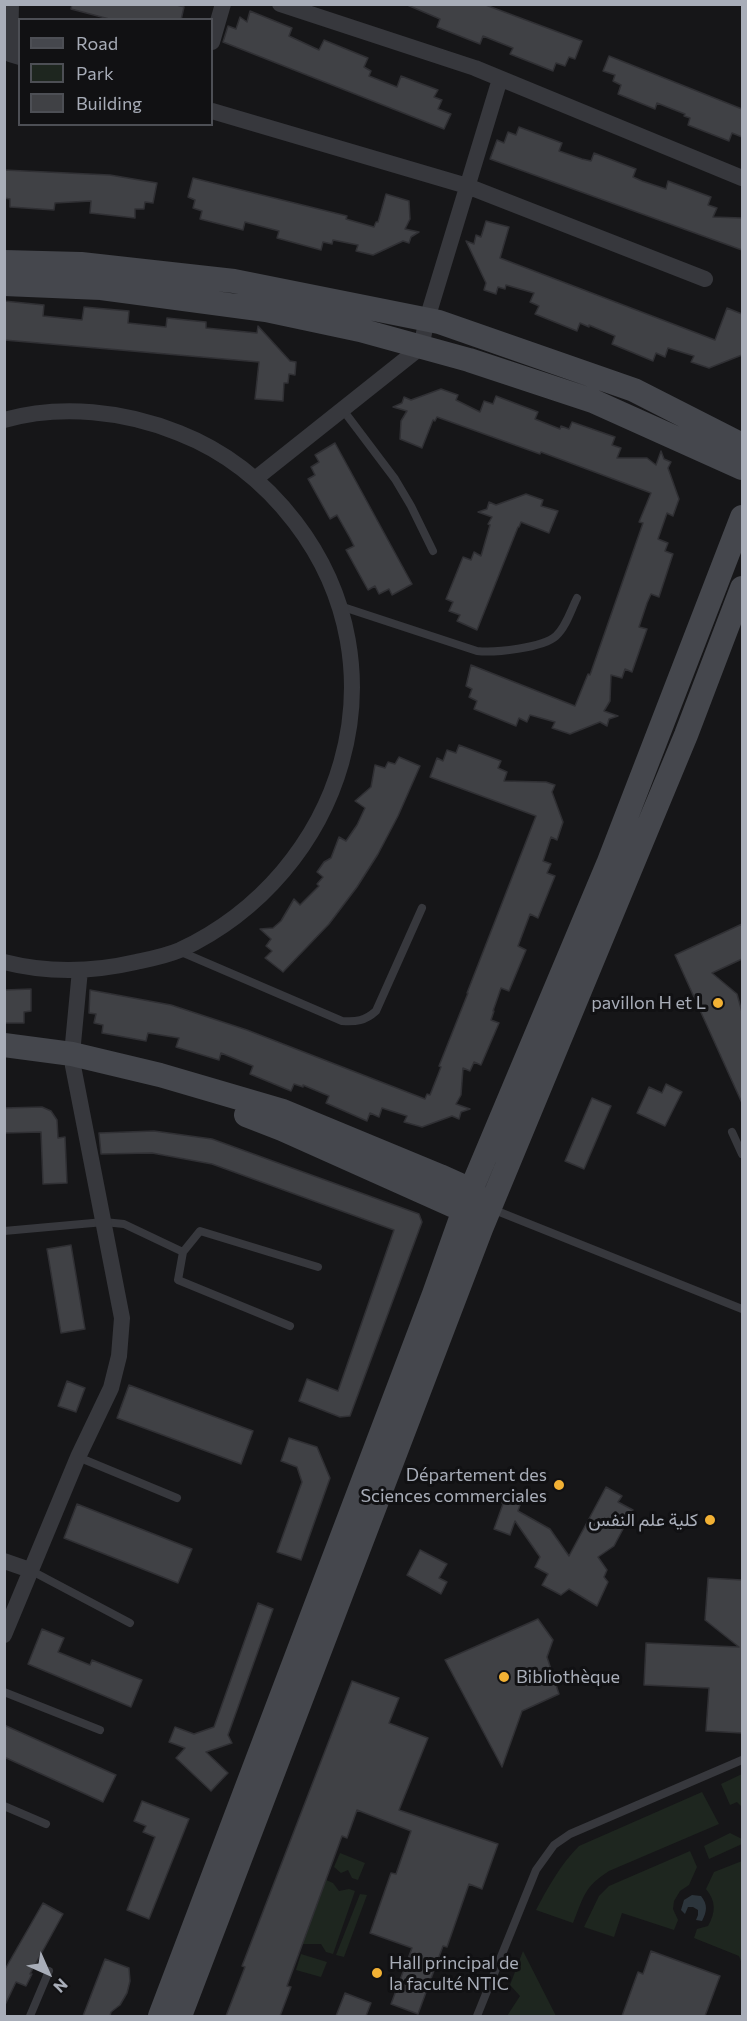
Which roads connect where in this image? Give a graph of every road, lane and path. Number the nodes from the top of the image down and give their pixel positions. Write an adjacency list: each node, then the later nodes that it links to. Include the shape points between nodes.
1 (10, 4): 5 (street, via 10,54)
2 (223, 4): 4 (street)
3 (280, 4): 6 (street)
4 (213, 39)
5 (18, 56)
6 (500, 79): 8 (street); 9 (street)
7 (213, 111): 9 (street)
8 (742, 178)
9 (467, 186): 11 (street); 13 (street)
10 (4, 262): 13 (main road, via 81,264 234,281)
11 (705, 279)
12 (4, 284): 14 (main road, via 101,288 266,310)
13 (427, 319): 14 (street); 17 (main road, via 634,390)
14 (421, 347): 15 (street); 18 (main road, via 593,401)
15 (344, 410): 19 (street); 21 (lane, via 395,479)
16 (4, 420): 19 (street, via 48,412 122,416 193,438)
17 (742, 445)
18 (742, 468)
19 (255, 479): 24 (street, via 304,534)
20 (742, 517): 34 (main road, via 608,864)
21 (433, 551)
22 (742, 588): 35 (main road, via 681,747)
23 (577, 598): 24 (lane, via 554,638 489,652)
24 (340, 606): 26 (street, via 351,673 351,711 345,748 321,818 278,879 221,927)
25 (422, 908): 26 (lane, via 376,1011 355,1022 342,1021)
26 (178, 951): 28 (street, via 117,966)
27 (4, 962): 28 (street)
28 (80, 970): 31 (street)
29 (4, 1045): 31 (main road)
30 (4, 1060): 31 (main road)
31 (73, 1060): 34 (main road, via 235,1111); 36 (street)
32 (732, 1132): 33 (lane)
33 (742, 1154)
34 (467, 1200): 35 (main road); 56 (main road)
35 (490, 1208): 41 (lane); 57 (main road)
36 (104, 1222): 37 (lane); 38 (lane, via 124,1224); 43 (street, via 123,1318 119,1356 111,1388)
37 (4, 1231)
38 (183, 1252): 39 (lane, via 200,1231); 42 (lane, via 178,1280)
39 (318, 1267)
40 (742, 1297): 41 (lane)
41 (741, 1308)
42 (290, 1326)
43 (78, 1457): 44 (lane); 46 (street)
44 (177, 1498)
45 (4, 1561): 46 (street)
46 (30, 1570): 47 (lane); 48 (street)
47 (130, 1623)
48 (4, 1635)
49 (4, 1692): 50 (lane)
50 (100, 1730)
51 (742, 1760): 58 (lane, via 570,1834 554,1845 536,1870)
52 (4, 1806): 53 (lane)
53 (46, 1824)
54 (49, 1971): 55 (lane)
55 (30, 2016)
56 (160, 2016)
57 (180, 2016)
58 (477, 2016)

